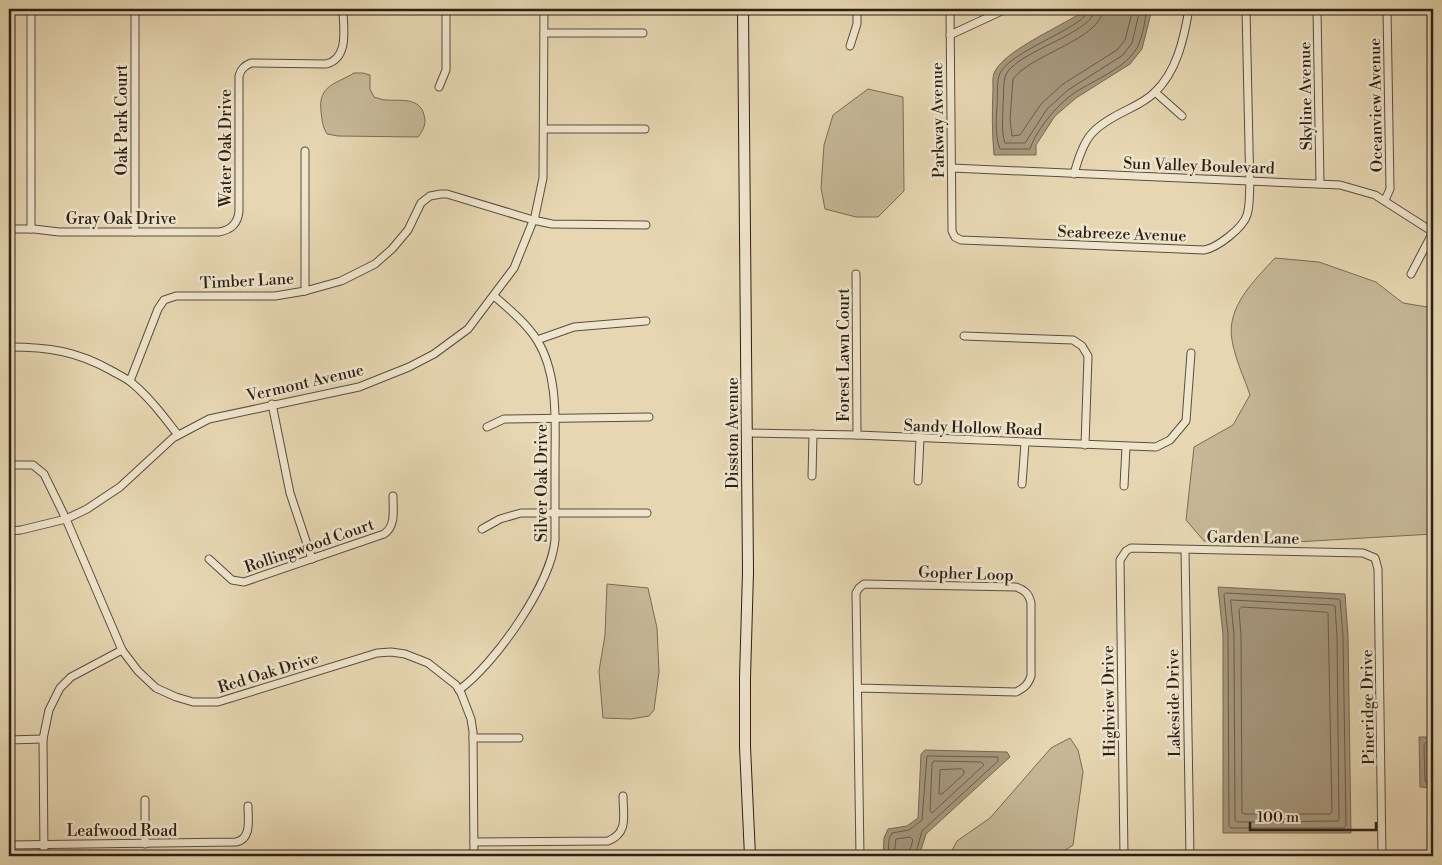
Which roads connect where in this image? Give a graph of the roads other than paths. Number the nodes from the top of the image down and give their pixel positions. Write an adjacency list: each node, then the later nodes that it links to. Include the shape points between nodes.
1 (31, 9): 33 (street)
2 (135, 9): 35 (street, Oak Park Court)
3 (343, 9): 31 (street, Water Oak Drive, via 343,46 334,60 326,64 251,63 241,70 239,211)
4 (446, 9): 18 (street, via 446,70)
5 (544, 9): 14 (street, Vermont Avenue)
6 (743, 9): 51 (street, Disston Avenue)
7 (856, 9): 17 (street, via 857,24)
8 (950, 9): 16 (street, Parkway Avenue)
9 (1006, 9): 16 (street)
10 (1189, 9): 19 (street, via 1174,66)
11 (1246, 9): 26 (street, Seabreeze Avenue)
12 (1317, 9): 27 (street, Skyline Avenue)
13 (1388, 9): 28 (street, Oceanview Avenue, via 1390,189)
14 (544, 32): 15 (street); 22 (street, Vermont Avenue)
15 (643, 33)
16 (950, 35): 24 (street, Parkway Avenue)
17 (850, 46)
18 (439, 87)
19 (1155, 92): 20 (street); 25 (street, via 1099,125 1085,142)
20 (1182, 116)
21 (645, 128): 22 (street)
22 (544, 129): 29 (street, Vermont Avenue, via 543,178)
23 (305, 151): 39 (street)
24 (952, 168): 25 (street, Sun Valley Boulevard); 34 (street, Parkway Avenue)
25 (1074, 174): 26 (street, Sun Valley Boulevard)
26 (1249, 181): 27 (street, Sun Valley Boulevard); 34 (street, Seabreeze Avenue, via 1245,221 1216,247 1204,250 961,240)
27 (1320, 184): 28 (street, Sun Valley Boulevard, via 1355,188)
28 (1385, 200): 36 (street, Sun Valley Boulevard)
29 (533, 220): 30 (street, Timber Lane, via 563,226); 39 (street, Timber Lane, via 447,194 430,196 421,203 400,240 375,264 341,281); 40 (street, Vermont Avenue, via 520,257)
30 (646, 225)
31 (233, 226): 35 (street, Gray Oak Drive, via 219,232)
32 (9, 229): 33 (street, Gray Oak Drive)
33 (31, 229): 35 (street, Gray Oak Drive)
34 (952, 231)
35 (134, 232)
36 (1433, 232): 38 (street)
37 (856, 274): 54 (street, Forest Lawn Court)
38 (1411, 274)
39 (305, 291): 46 (street, Timber Lane, via 275,296 167,298 158,309)
40 (494, 296): 43 (street, Silver Oak Drive); 47 (street, Vermont Avenue, via 468,329 434,354 409,367 359,387)
41 (646, 321): 43 (street, via 574,327)
42 (964, 336): 57 (street, via 1073,340 1082,346 1088,356)
43 (537, 340): 49 (street, Silver Oak Drive, via 550,376)
44 (9, 347): 46 (street, via 66,351)
45 (1190, 353): 58 (street, Sandy Hollow Road, via 1186,421 1161,445)
46 (130, 381): 53 (street)
47 (272, 404): 53 (street, Vermont Avenue, via 215,417); 74 (street, via 290,493)
48 (649, 417): 49 (street)
49 (555, 418): 50 (street, via 504,419); 65 (street, Silver Oak Drive)
50 (487, 426)
51 (747, 433): 52 (street, Sandy Hollow Road); 91 (street, Disston Avenue, via 745,747)
52 (813, 434): 54 (street, Sandy Hollow Road); 60 (street)
53 (178, 435): 67 (street, Vermont Avenue, via 112,492)
54 (857, 435): 55 (street, Sandy Hollow Road)
55 (920, 439): 56 (street, Sandy Hollow Road); 61 (street)
56 (1025, 443): 57 (street, Sandy Hollow Road); 62 (street)
57 (1085, 445): 58 (street, Sandy Hollow Road)
58 (1126, 447): 63 (street)
59 (9, 465): 67 (street, Red Oak Drive, via 29,465 43,471)
60 (812, 476)
61 (918, 481)
62 (1022, 484)
63 (1124, 486)
64 (393, 496): 74 (street, Rollingwood Court, via 389,531)
65 (555, 512): 66 (street); 68 (street, via 514,514); 77 (street, Silver Oak Drive, via 554,548 538,589 495,654)
66 (647, 513)
67 (66, 519): 69 (street, Vermont Avenue); 75 (street, Red Oak Drive)
68 (482, 529)
69 (9, 531)
70 (1128, 549): 71 (street, Garden Lane); 93 (street, Highview Drive, via 1120,560)
71 (1185, 550): 72 (street, Garden Lane, via 1363,553); 94 (street, Lakeside Drive)
72 (1375, 558): 95 (street, Pineridge Drive, via 1378,570)
73 (209, 559): 74 (street, Rollingwood Court, via 232,580 244,582)
74 (312, 559)
75 (122, 650): 77 (street, Red Oak Drive, via 156,688 193,702 226,700 386,652 424,660); 81 (street, via 64,683 49,710)
76 (858, 688): 76 (street, Gopher Loop, via 856,594 864,584 1016,587 1029,595 1031,676 1024,688 1016,692); 92 (street, Gopher Loop)
77 (459, 690): 78 (street, Red Oak Drive, via 470,715)
78 (473, 738): 79 (street); 85 (street, Red Oak Drive)
79 (519, 738)
80 (9, 740): 81 (street)
81 (44, 740): 86 (street)
82 (623, 796): 85 (street, via 624,828 608,842)
83 (145, 800): 87 (street)
84 (248, 806): 87 (street, Leafwood Road, via 247,834 243,840)
85 (474, 842): 90 (street, Red Oak Drive)
86 (44, 844): 87 (street, Leafwood Road); 88 (street, Leafwood Road); 89 (street)
87 (145, 844)
88 (9, 845)
89 (44, 856)
90 (474, 856)
91 (750, 856)
92 (860, 856)
93 (1124, 856)
94 (1190, 856)
95 (1382, 856)

